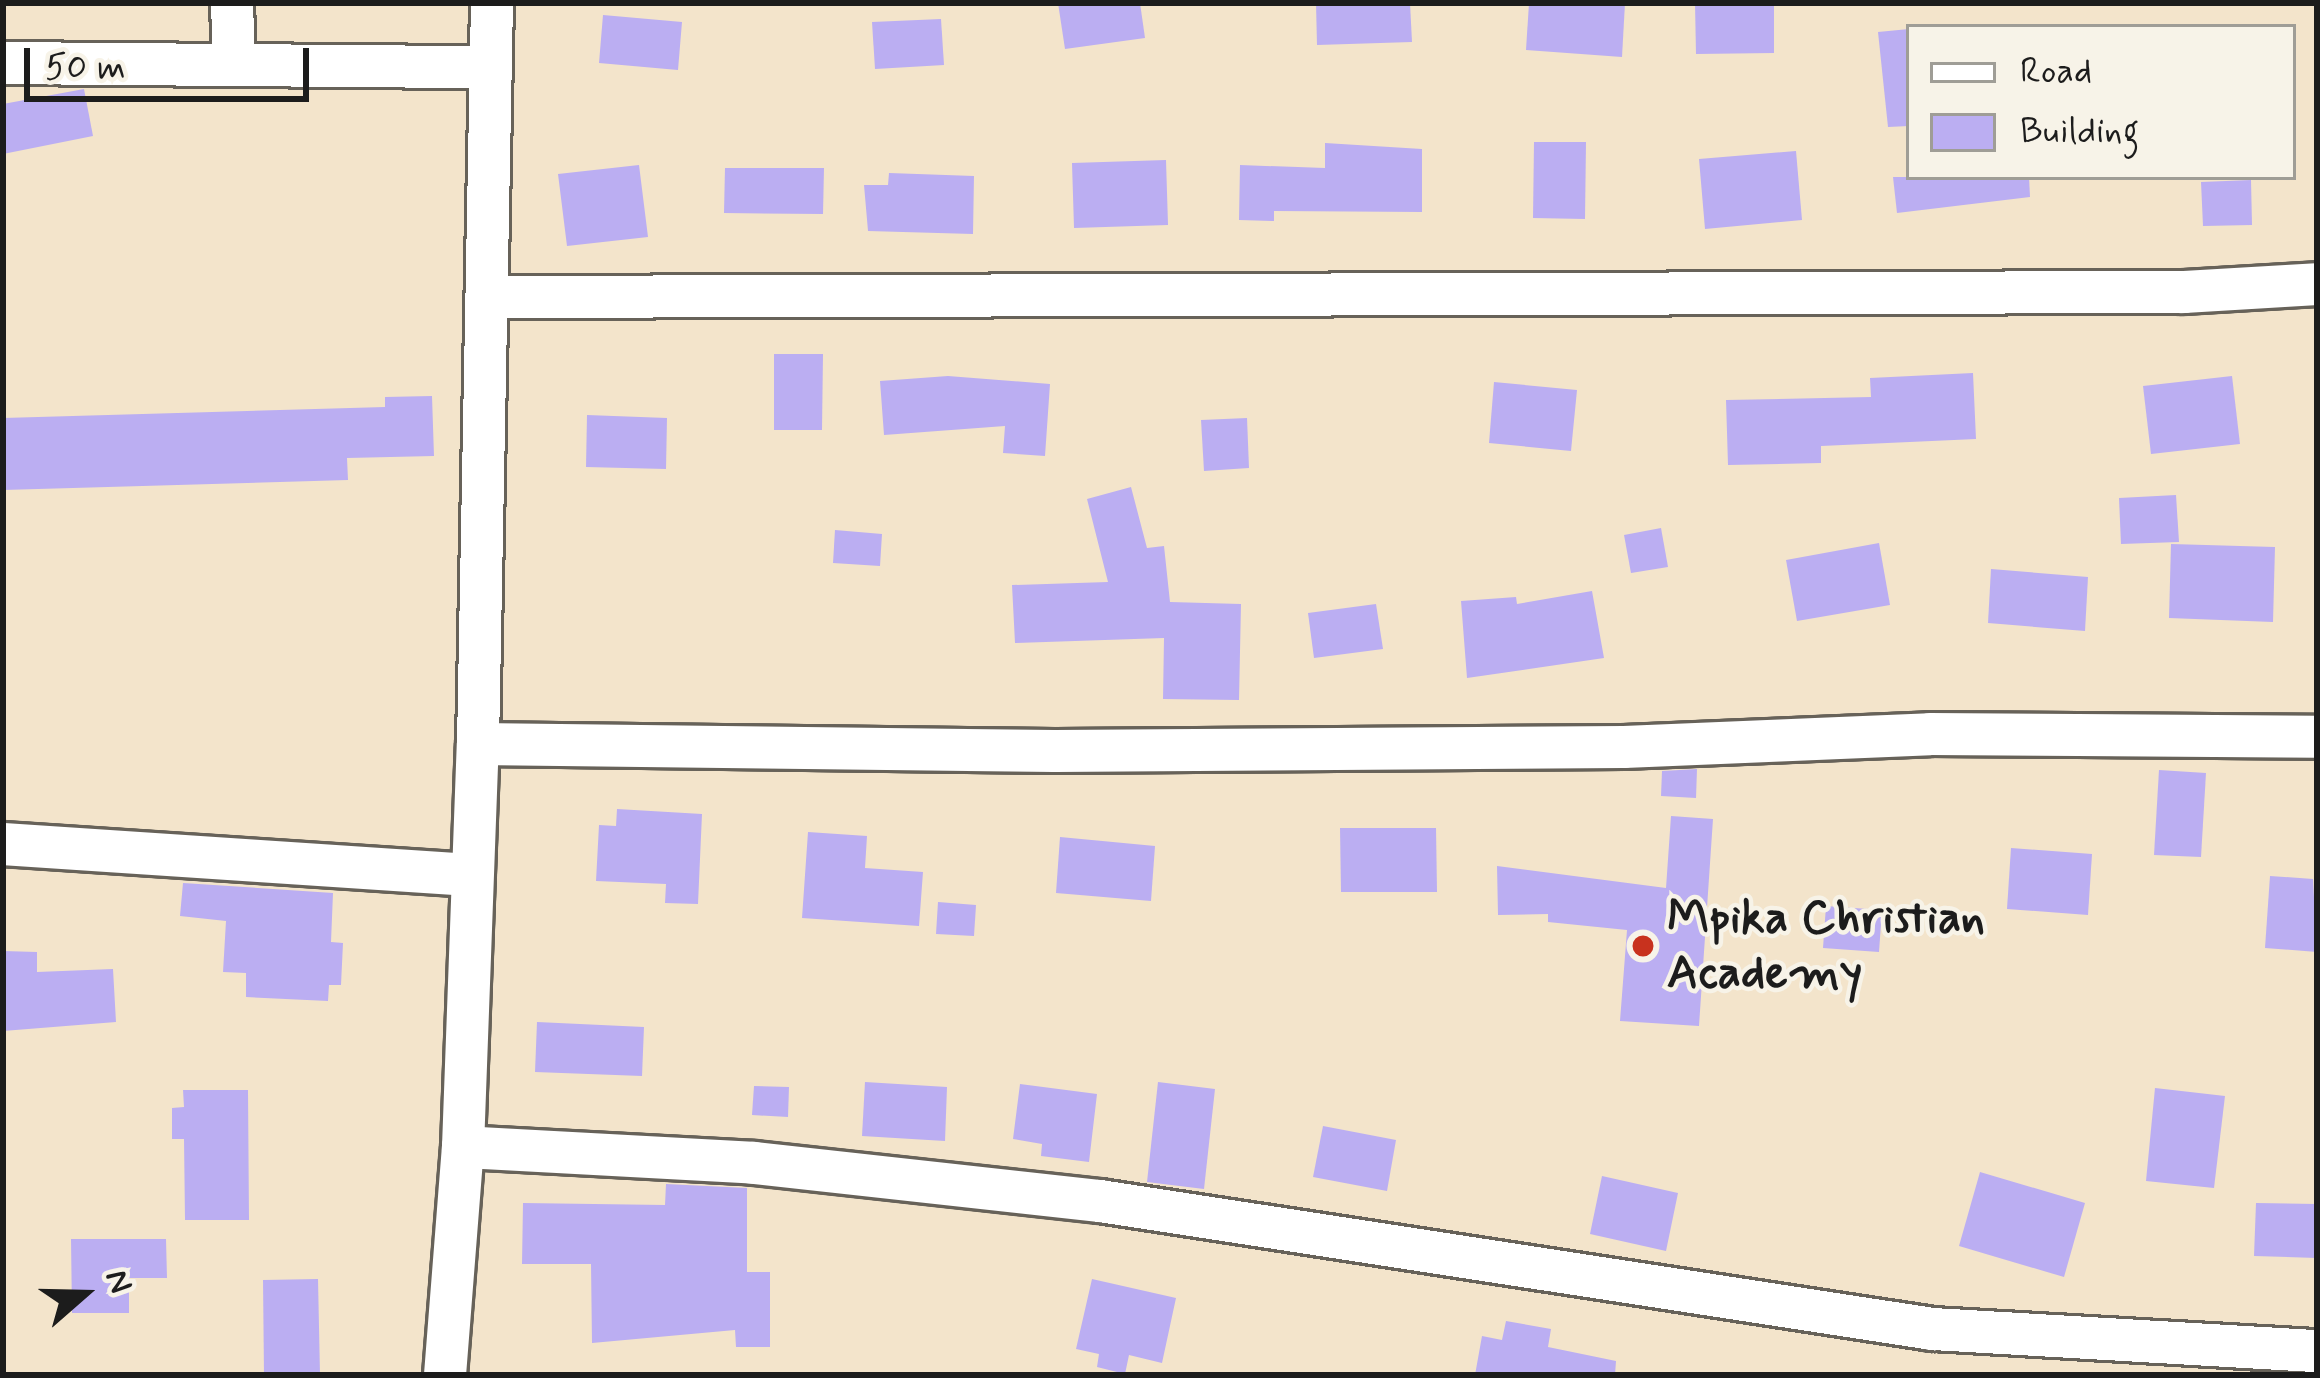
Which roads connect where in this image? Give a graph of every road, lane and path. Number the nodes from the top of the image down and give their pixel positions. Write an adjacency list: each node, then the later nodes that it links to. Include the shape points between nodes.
1 (232, 3): 3 (street)
2 (492, 3): 5 (street)
3 (234, 62): 4 (street); 5 (street)
4 (3, 64)
5 (486, 67): 7 (street)
6 (2317, 284): 7 (street, via 2161,292)
7 (490, 297): 9 (street)
8 (2317, 737): 9 (street, via 1930,734 1624,747 1079,751)
9 (478, 745): 11 (street)
10 (3, 844): 11 (street)
11 (472, 875): 12 (street)
12 (463, 1147): 13 (street, via 754,1163 1100,1201 1933,1329); 14 (street)
13 (2317, 1351)
14 (445, 1375)

